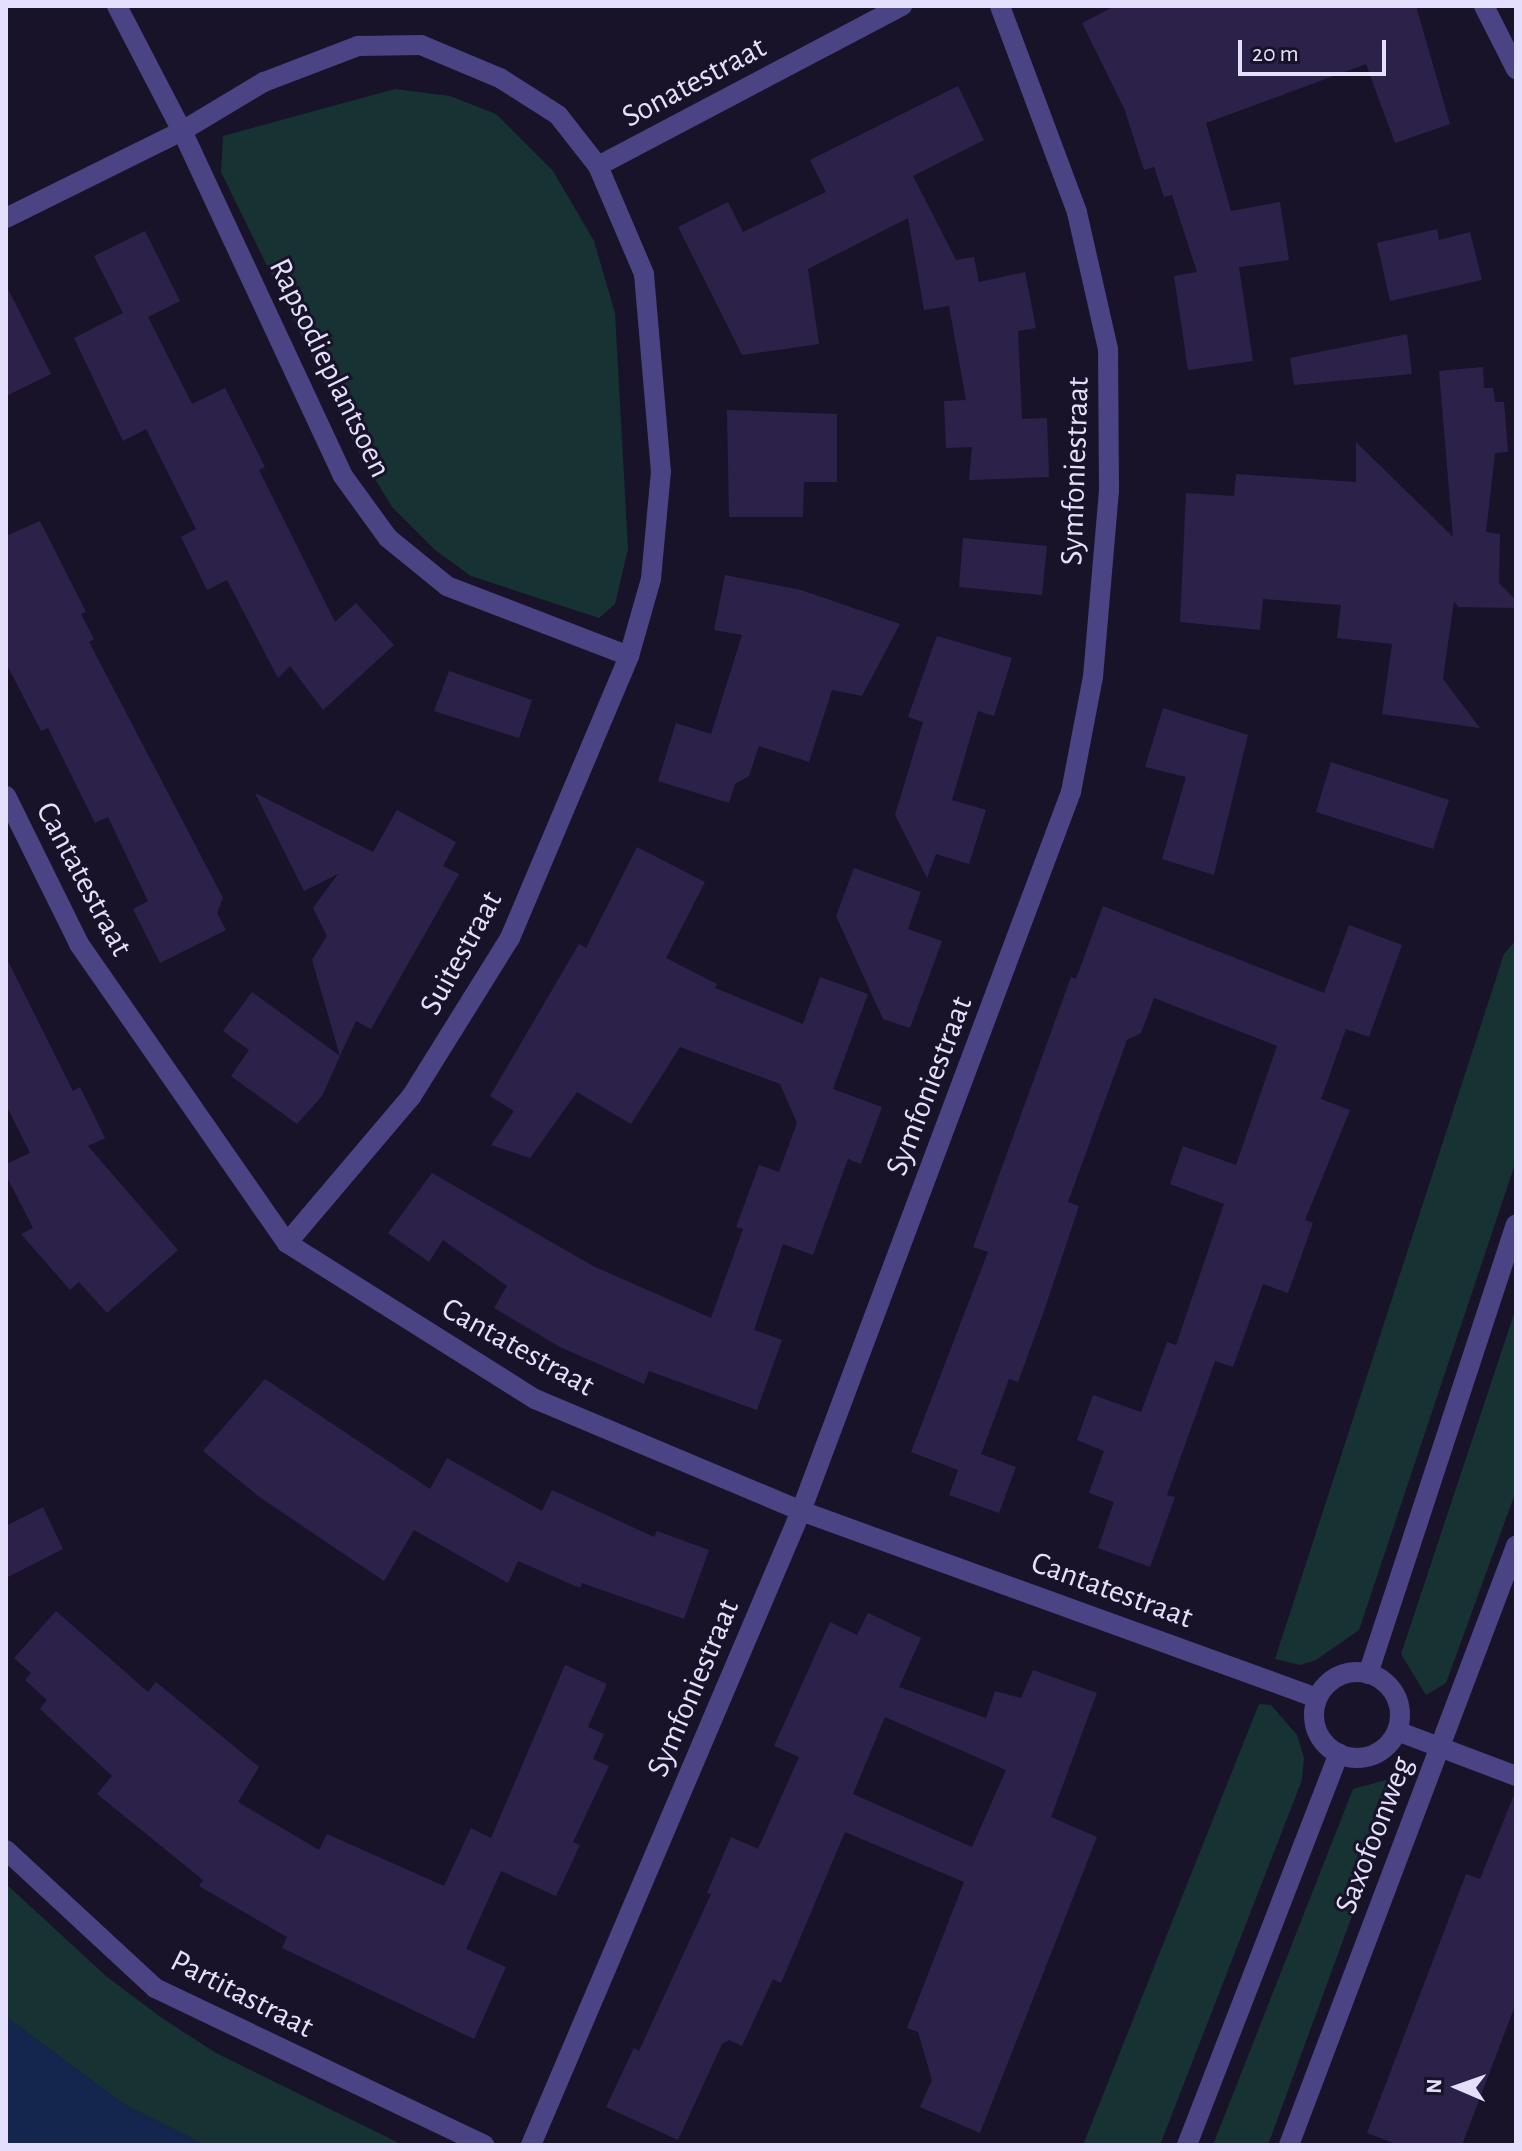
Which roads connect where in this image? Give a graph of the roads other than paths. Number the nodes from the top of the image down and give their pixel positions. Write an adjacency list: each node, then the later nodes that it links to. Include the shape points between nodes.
1 (117, 6): 6 (street, Rapsodieplantsoen)
2 (902, 6): 7 (street, Sonatestraat)
3 (1000, 6): 13 (street, Symfoniestraat, via 1077,212 1108,349 1109,491 1093,677 1071,792)
4 (1484, 6): 5 (street)
5 (1516, 69)
6 (182, 131): 7 (street, via 264,82 358,46 421,45 500,78 558,115); 8 (street); 9 (street, Rapsodieplantsoen, via 343,476 388,538 447,586)
7 (598, 166): 9 (street, via 644,274 661,471 651,579)
8 (6, 218)
9 (629, 656): 12 (street, Suitestraat, via 510,938 411,1097)
10 (6, 796): 12 (street, Cantatestraat, via 79,944)
11 (1516, 1225): 15 (street)
12 (287, 1243): 13 (street, Cantatestraat, via 535,1399)
13 (801, 1511): 16 (street, Cantatestraat); 23 (street, Symfoniestraat)
14 (1516, 1546): 18 (street, Saxofoonweg)
15 (1368, 1674): 16 (street, via 1333,1679); 17 (street, via 1386,1683 1397,1700)
16 (1317, 1698): 19 (street, via 1315,1726 1323,1743)
17 (1397, 1731): 18 (street); 19 (street, via 1377,1753 1358,1759)
18 (1439, 1748): 20 (street); 25 (street, Saxofoonweg)
19 (1339, 1754): 24 (street, Saxofoonweg)
20 (1516, 1776)
21 (6, 1850): 22 (street, Partitastraat, via 85,1929 155,1988)
22 (484, 2145)
23 (531, 2145)
24 (1187, 2145)
25 (1289, 2145)

